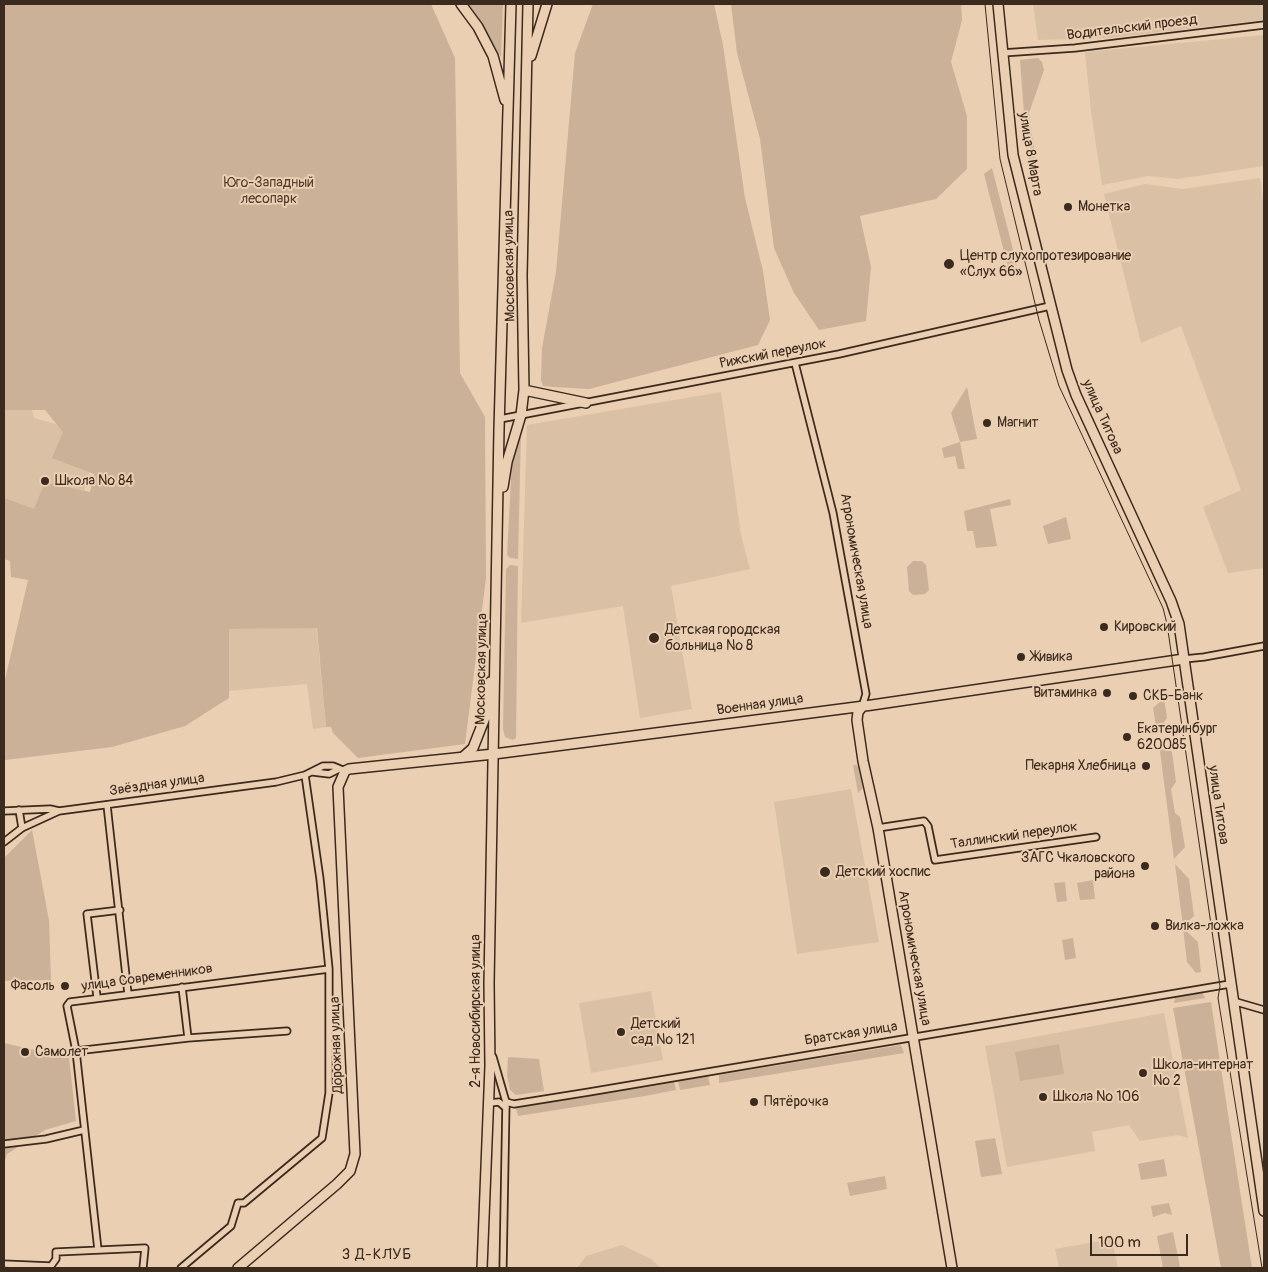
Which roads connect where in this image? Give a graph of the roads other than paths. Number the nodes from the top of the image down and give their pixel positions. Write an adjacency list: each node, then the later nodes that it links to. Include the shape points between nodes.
1 (461, 4): 9 (main road, via 493,56)
2 (511, 4): 9 (main road, Московская улица)
3 (528, 4): 8 (main road, Московская улица)
4 (547, 4): 8 (main road)
5 (998, 4): 7 (main road, улица 8 Марта)
6 (1264, 25): 7 (street, Водительский проезд, via 1075,48)
7 (1002, 53): 10 (main road, улица 8 Марта, via 1014,156)
8 (526, 73): 12 (main road, Московская улица, via 522,275)
9 (508, 110): 15 (main road, Московская улица)
10 (1050, 306): 11 (street, Рижский переулок); 18 (main road, улица Титова, via 1076,395 1176,615)
11 (795, 363): 13 (street, Рижский переулок); 20 (street, Агрономическая улица, via 833,513 866,694)
12 (524, 390): 13 (main road); 14 (main road, Московская улица)
13 (586, 403): 14 (street, Рижский переулок)
14 (521, 415): 15 (street, Рижский переулок); 16 (main road, Московская улица, via 507,462)
15 (500, 418): 16 (main road, Московская улица)
16 (498, 524): 19 (main road, Московская улица)
17 (1264, 646): 18 (street)
18 (1184, 659): 20 (main road, Военная улица); 37 (main road, улица Титова)
19 (495, 668): 21 (main road, Московская улица); 22 (main road, via 486,715 473,748)
20 (862, 707): 21 (main road, Военная улица); 32 (main road, Агрономическая улица, via 857,720)
21 (494, 754): 22 (main road, Военная улица); 46 (main road, 2-я Новосибирская улица)
22 (463, 757): 24 (main road, Военная улица)
23 (323, 766): 24 (street, Военная улица); 25 (street, Звёздная улица)
24 (342, 770): 25 (street, Военная улица, via 325,774); 57 (main road, Дорожная улица, via 338,787 355,1154 350,1171 337,1184)
25 (313, 772): 26 (street, Звёздная улица)
26 (305, 775): 27 (street, Звёздная улица, via 276,782); 36 (street)
27 (107, 805): 30 (street, Звёздная улица); 35 (street)
28 (19, 810): 29 (street, Звёздная улица); 30 (street, Звёздная улица); 31 (street)
29 (4, 811)
30 (59, 811): 31 (street)
31 (22, 828): 34 (street)
32 (878, 828): 33 (street, Таллинский переулок, via 924,821 935,860); 44 (main road, Агрономическая улица)
33 (1096, 837)
34 (4, 842)
35 (120, 910): 39 (street); 40 (street, via 87,914)
36 (329, 969): 38 (street, улица Современников); 56 (street, via 328,1093 322,1138 244,1203 238,1203 231,1226)
37 (1230, 984): 41 (main road, улица Титова); 44 (street, Братская улица)
38 (182, 987): 39 (street, улица Современников); 45 (street)
39 (128, 994): 40 (street, улица Современников)
40 (97, 997): 47 (street, улица Современников, via 70,1002 67,1006)
41 (1233, 1001): 42 (street); 52 (main road, улица Титова)
42 (1264, 1010)
43 (287, 1031): 45 (street)
44 (913, 1037): 49 (street, Братская улица); 60 (main road, Агрономическая улица)
45 (188, 1038): 47 (street)
46 (490, 1049): 48 (main road, 2-я Новосибирская улица); 49 (street)
47 (76, 1051): 50 (street, улица Современников)
48 (489, 1103): 49 (street, Братская улица); 58 (main road, 2-я Новосибирская улица)
49 (506, 1105): 59 (street)
50 (84, 1130): 51 (street); 53 (street, улица Современников)
51 (4, 1144)
52 (1264, 1211)
53 (98, 1250): 54 (street, via 56,1252 51,1266); 55 (street, via 145,1248)
54 (4, 1264)
55 (143, 1268)
56 (181, 1268)
57 (238, 1268)
58 (482, 1268)
59 (503, 1268)
60 (952, 1268)

